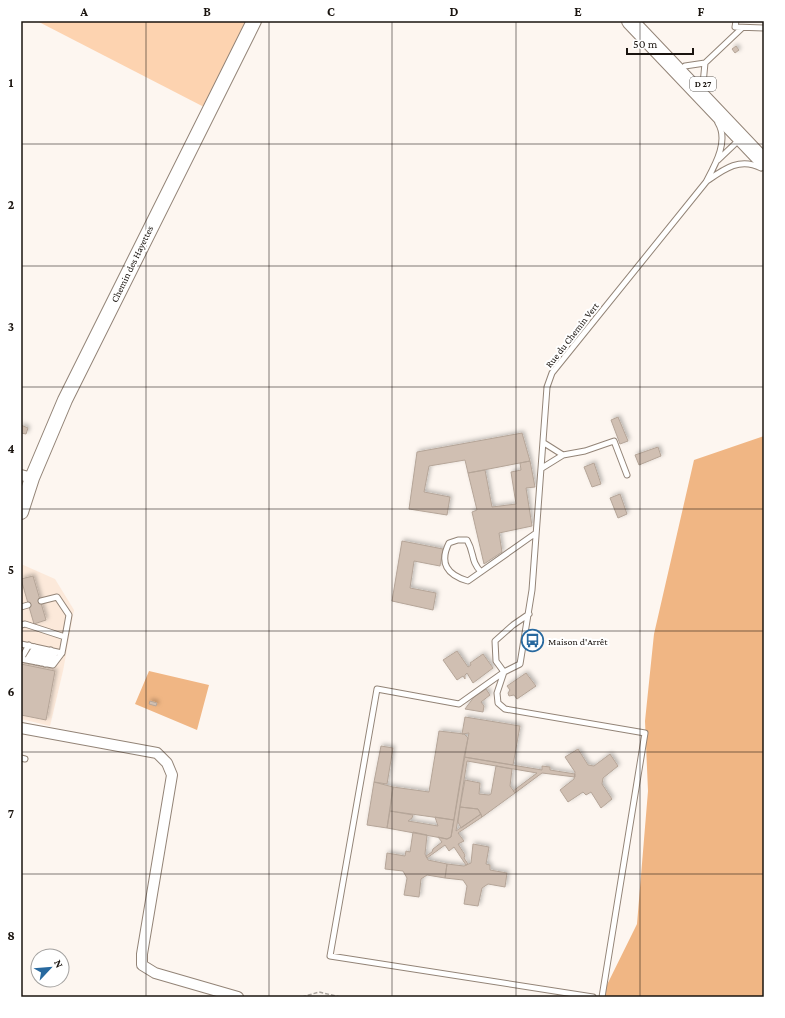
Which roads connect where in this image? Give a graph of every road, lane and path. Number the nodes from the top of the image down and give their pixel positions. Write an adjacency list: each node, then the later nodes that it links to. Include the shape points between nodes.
1 (254, 21): 21 (street, Chemin des Hayettes)
2 (630, 21): 8 (main road, D 27)
3 (642, 21): 8 (main road, D 27)
4 (736, 21): 5 (lane, via 735,27)
5 (742, 28): 6 (lane); 7 (lane)
6 (764, 28)
7 (705, 63): 8 (lane); 9 (lane)
8 (685, 72): 9 (main road, D 27); 10 (main road, D 27); 13 (lane, via 721,127 722,145)
9 (703, 84): 11 (main road, D 27)
10 (742, 137): 12 (main road); 13 (lane); 14 (main road, D 27)
11 (764, 148)
12 (764, 151)
13 (717, 160): 16 (lane)
14 (764, 162)
15 (764, 169): 16 (lane, via 755,165 735,164)
16 (706, 182): 17 (lane, Rue du Chemin Vert, via 552,373 547,388)
17 (544, 443): 18 (lane); 19 (lane, Rue du Chemin Vert)
18 (564, 456): 19 (lane); 20 (lane, via 614,441)
19 (542, 468): 23 (lane, Rue du Chemin Vert)
20 (627, 475)
21 (26, 476): 22 (street, Chemin des Hayettes)
22 (21, 512)
23 (536, 533): 24 (lane); 28 (lane, Rue du Chemin Vert)
24 (481, 572): 24 (lane, via 468,580 452,574 445,565 444,552 449,543 467,540 472,548 474,564)
25 (41, 601): 30 (lane, via 57,597 68,615)
26 (28, 605): 27 (lane)
27 (21, 607)
28 (529, 614): 36 (lane, Rue du Chemin Vert, via 520,664); 36 (lane, via 495,641 496,661)
29 (21, 625): 30 (lane)
30 (65, 636): 33 (lane)
31 (24, 646): 32 (lane); 34 (lane)
32 (45, 649): 33 (lane); 35 (lane); 35 (lane); 35 (lane)
33 (62, 653): 35 (lane, via 53,665)
34 (21, 659): 35 (lane)
35 (38, 662)
36 (504, 672): 41 (lane, via 459,704 377,689 330,956); 42 (lane, via 497,692 498,703 505,709 645,733)
37 (21, 728): 38 (street, via 157,753 167,763 172,775 142,965 155,973)
38 (238, 997)
39 (302, 997): 40 (path, via 319,992)
40 (340, 997)
41 (593, 997)
42 (602, 997)

